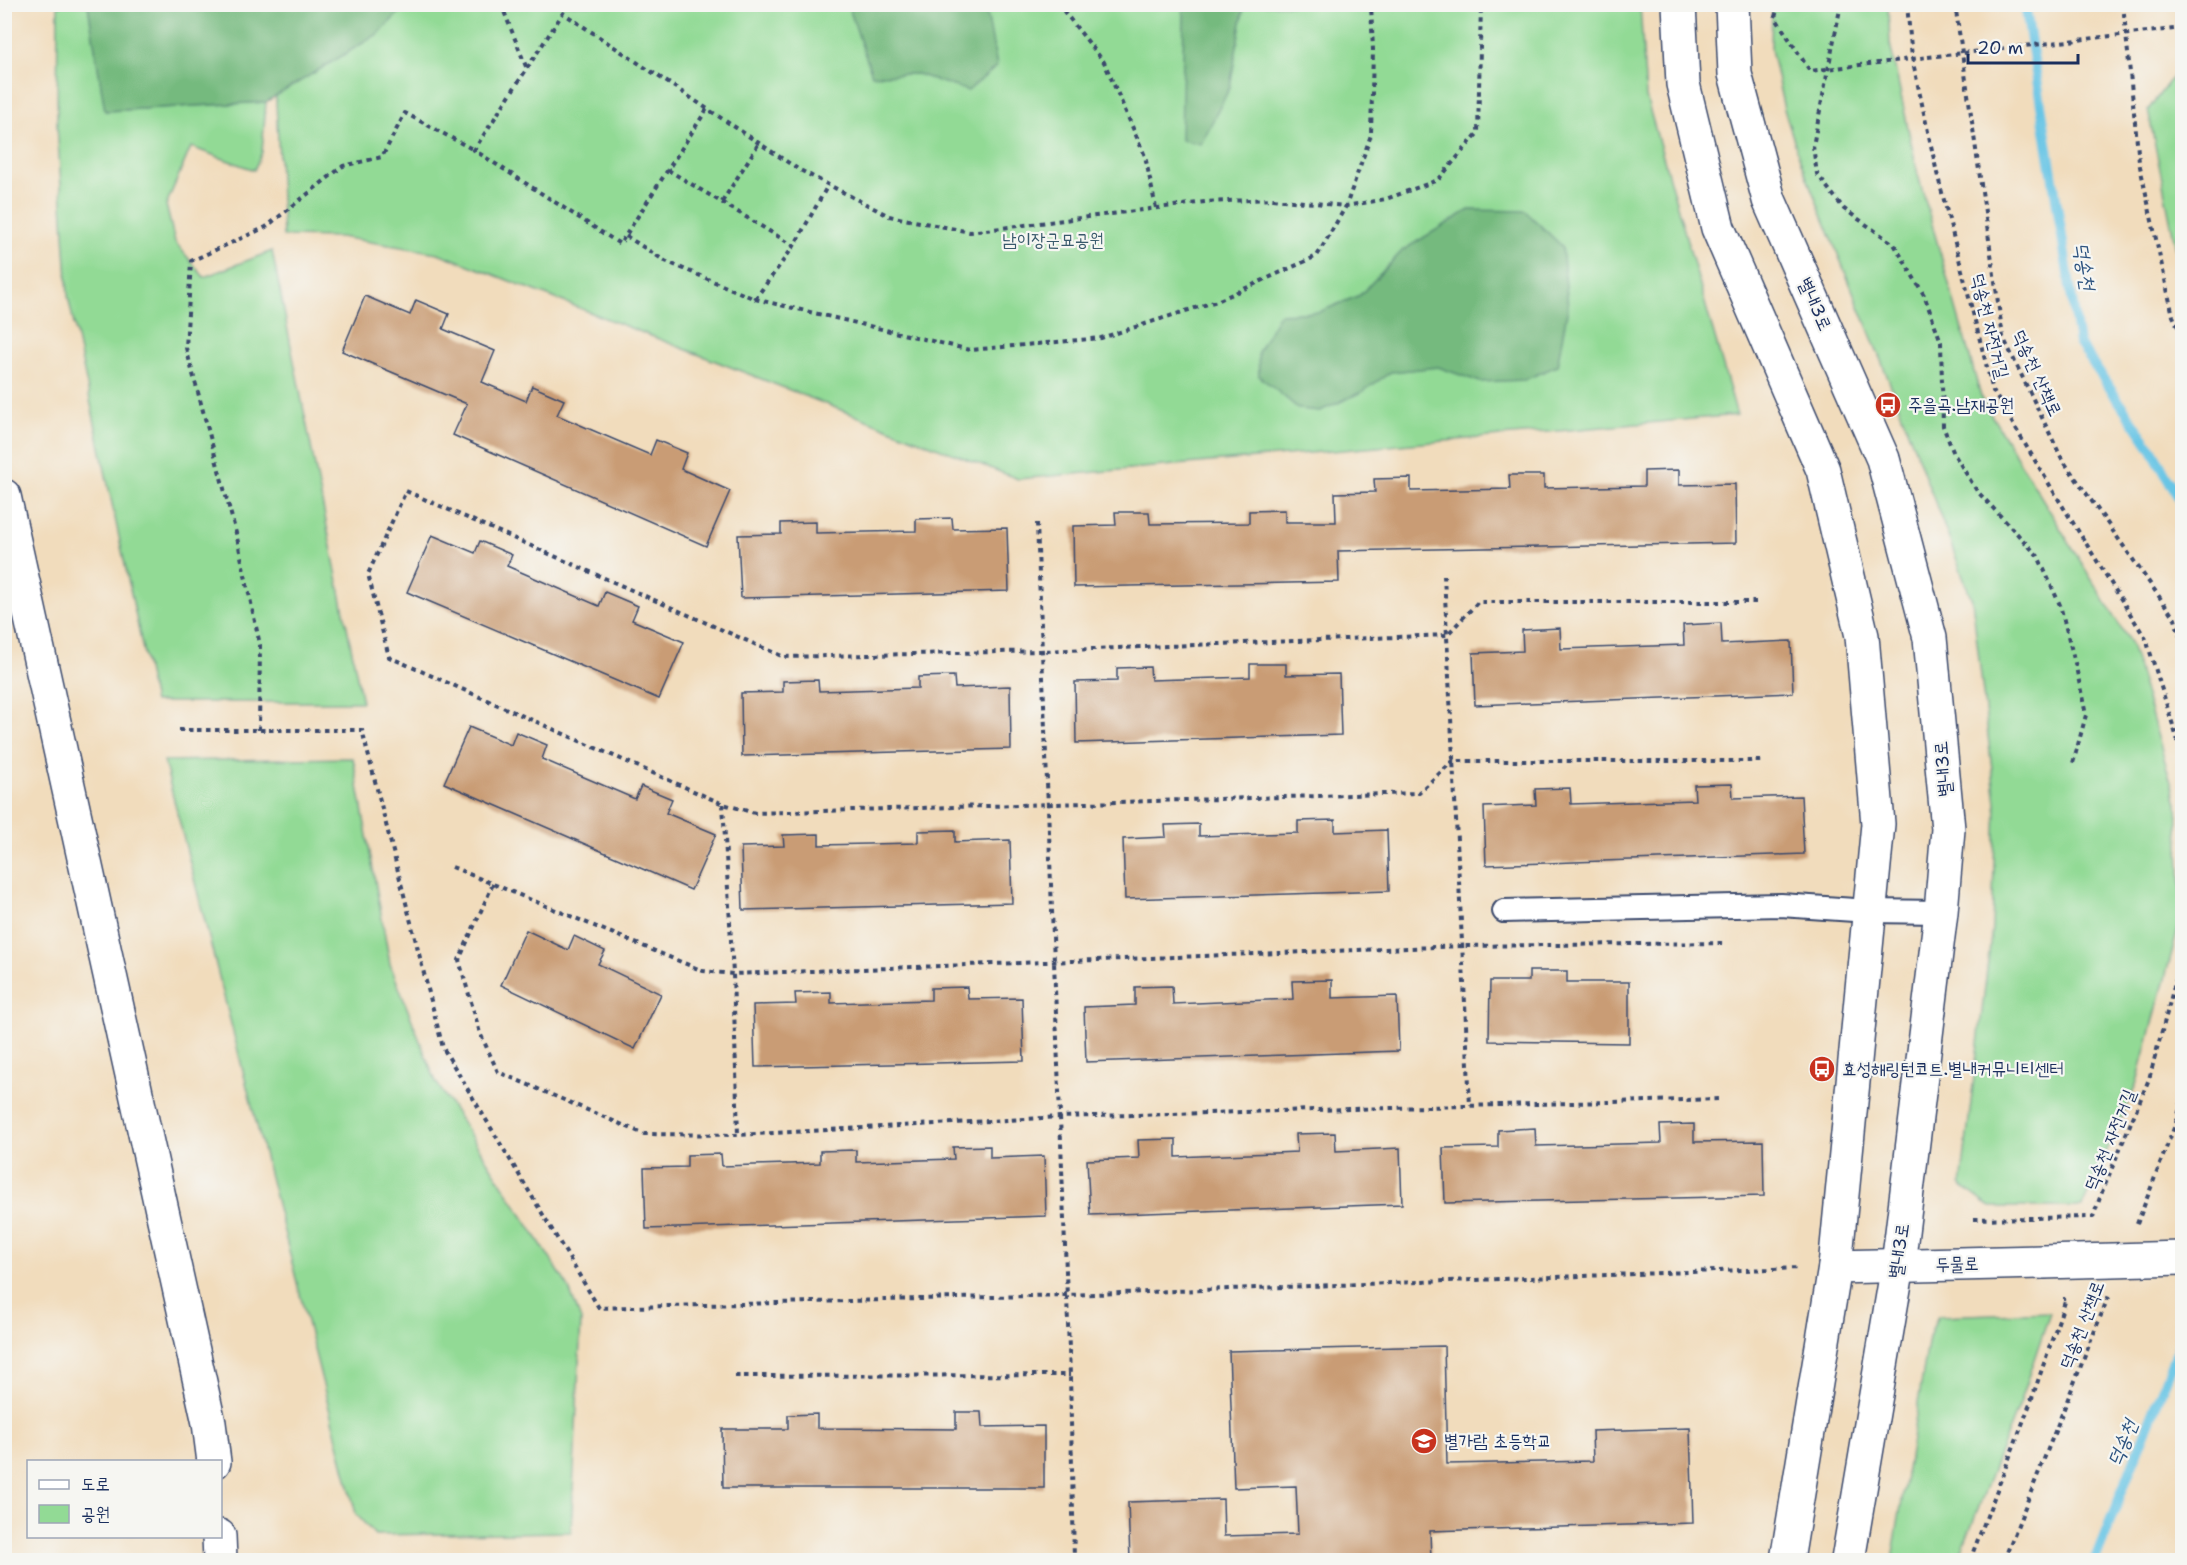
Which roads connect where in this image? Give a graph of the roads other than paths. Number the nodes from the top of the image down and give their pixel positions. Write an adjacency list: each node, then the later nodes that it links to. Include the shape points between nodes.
1 (1679, 4): 5 (main road, via 1683,84 1718,228 1823,470 1862,636 1878,824)
2 (1732, 4): 6 (main road, 별내3로, via 1735,74 1769,200 1883,459 1930,638 1948,829)
3 (4, 496): 10 (main road, via 209,1423)
4 (1504, 911): 5 (lane, via 1781,905)
5 (1869, 911): 6 (lane); 9 (main road)
6 (1941, 912): 8 (main road, 별내3로)
7 (2182, 1258): 8 (main road, 두물로, bridge)
8 (1898, 1265): 9 (main road, 두물로); 14 (main road, 별내3로)
9 (1835, 1267): 13 (main road)
10 (214, 1460)
11 (219, 1538): 12 (main road)
12 (220, 1560)
13 (1787, 1560)
14 (1848, 1560)

